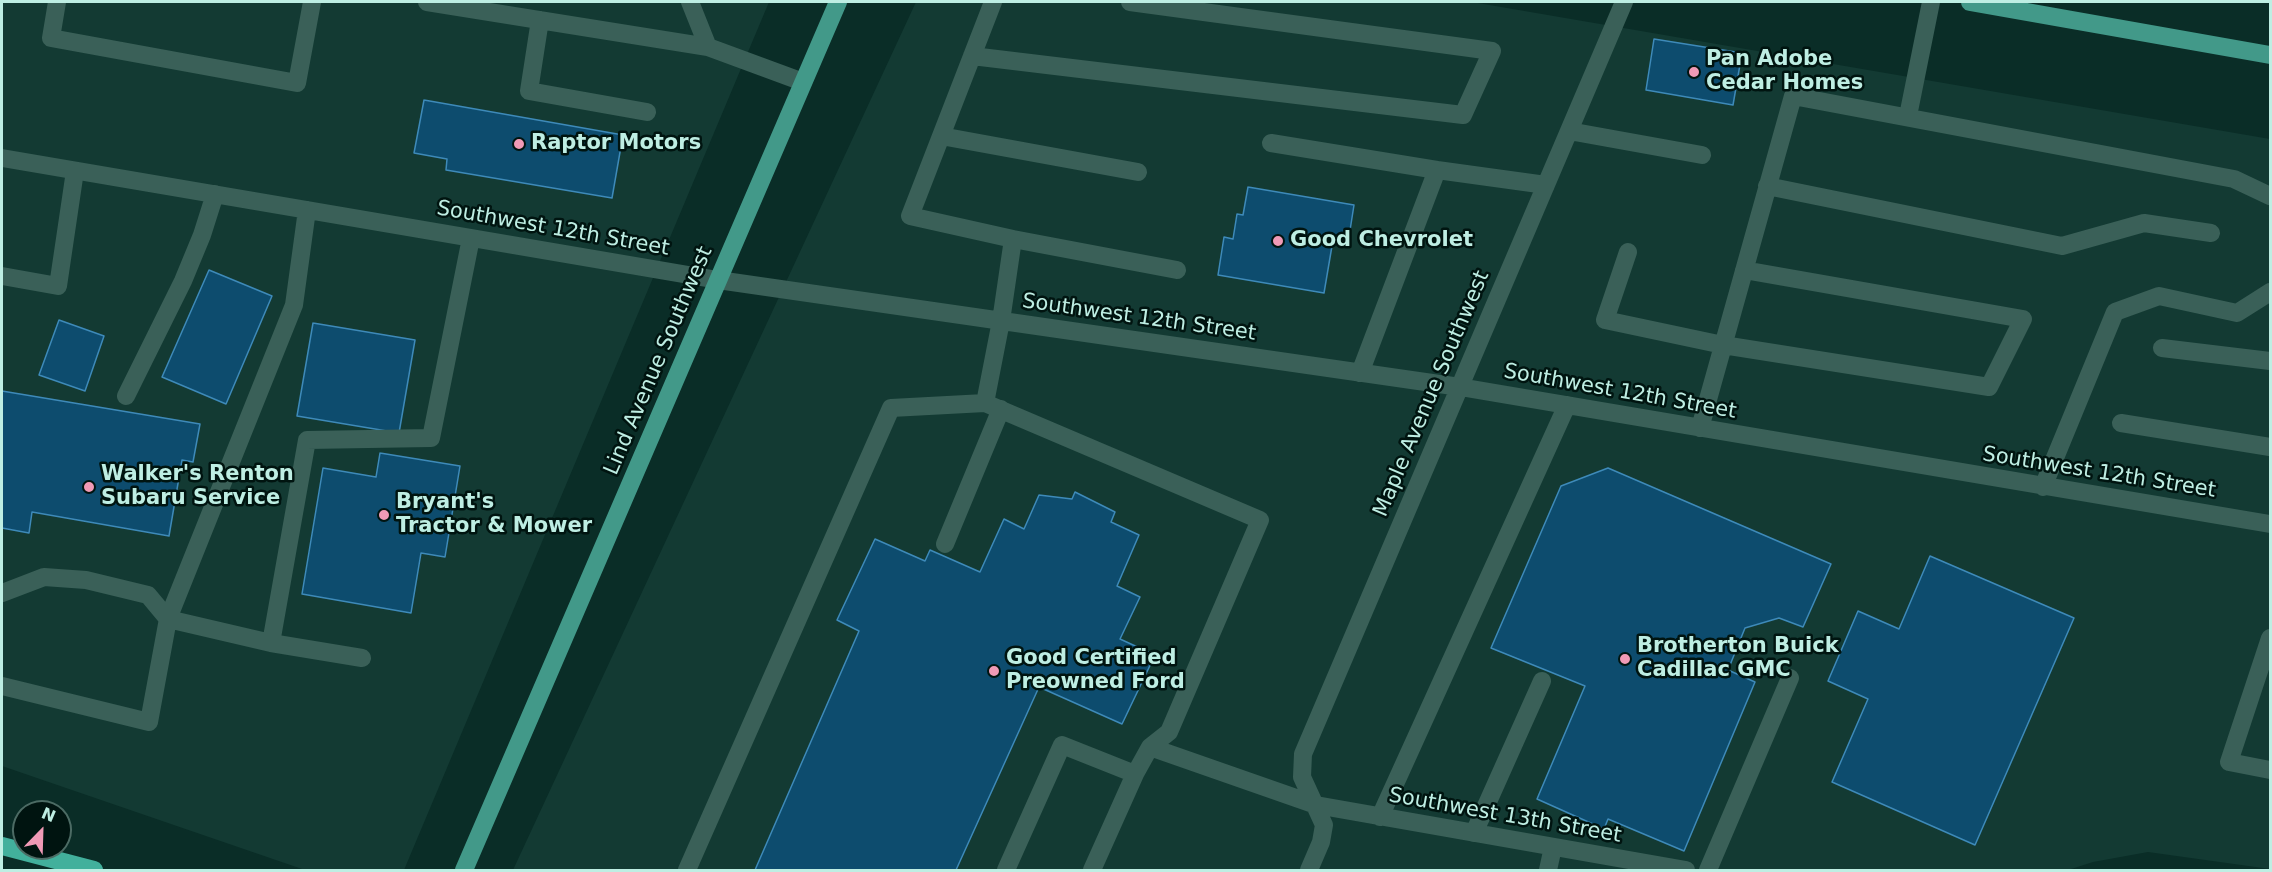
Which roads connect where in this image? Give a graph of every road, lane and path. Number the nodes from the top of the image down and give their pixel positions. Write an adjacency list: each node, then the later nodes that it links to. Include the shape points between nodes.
1 (57, 2): 2 (street, via 51,38 297,83)
2 (312, 2)
3 (427, 2): 11 (street)
4 (690, 2): 12 (street)
5 (838, 2): 15 (main road, Lind Avenue Southwest)
6 (993, 2): 14 (street)
7 (1130, 2): 14 (street, via 1492,51 1463,115)
8 (1624, 2): 18 (street, Maple Avenue Southwest)
9 (1931, 2): 17 (street)
10 (1970, 2): 13 (main road)
11 (540, 20): 12 (street); 16 (street, via 529,91)
12 (708, 47): 15 (street)
13 (2271, 55)
14 (972, 56): 19 (street)
15 (803, 82): 38 (main road, Lind Avenue Southwest)
16 (647, 112)
17 (1908, 116): 27 (street, via 1793,96); 29 (street, via 2234,179)
18 (1569, 131): 21 (street); 26 (street, Maple Avenue Southwest)
19 (941, 136): 25 (street); 33 (street, via 910,216)
20 (1271, 143): 23 (street)
21 (1702, 155)
22 (2, 158): 24 (street, Southwest 12th Street)
23 (1437, 170): 26 (street); 44 (street)
24 (75, 171): 28 (street, Southwest 12th Street); 37 (street, via 58,286)
25 (1138, 172)
26 (1546, 185): 45 (street, Maple Avenue Southwest)
27 (1767, 186): 31 (street, via 2062,246 2144,223); 36 (street)
28 (215, 194): 30 (street, Southwest 12th Street); 46 (street, via 183,280)
29 (2271, 196)
30 (307, 210): 32 (street, Southwest 12th Street); 56 (street, via 294,305)
31 (2211, 233)
32 (471, 238): 38 (street, Southwest 12th Street); 58 (street, via 431,438 307,440)
33 (1013, 239): 35 (street); 40 (street)
34 (1628, 252): 41 (street, via 1605,320)
35 (1177, 270)
36 (1744, 270): 41 (street); 41 (street, via 2023,319 1989,387)
37 (2, 276)
38 (718, 280): 40 (street, Southwest 12th Street); 72 (main road, Lind Avenue Southwest)
39 (2271, 292): 52 (street, via 2237,313 2159,296 2115,312)
40 (1002, 321): 44 (street, Southwest 12th Street); 48 (street)
41 (1723, 345): 50 (street)
42 (2162, 348): 43 (street)
43 (2271, 361)
44 (1360, 373): 45 (street, Southwest 12th Street)
45 (1460, 387): 47 (street, Southwest 12th Street); 66 (street, Maple Avenue Southwest, via 1303,754 1302,777)
46 (126, 396)
47 (1567, 405): 50 (street, Southwest 12th Street); 67 (street)
48 (993, 406): 54 (street); 63 (street, via 1260,520 1169,732); 73 (street, via 891,408)
49 (2121, 423): 51 (street)
50 (1700, 428): 52 (street, Southwest 12th Street)
51 (2271, 447)
52 (2043, 487): 53 (street, Southwest 12th Street)
53 (2271, 524)
54 (945, 544)
55 (2, 593): 56 (street, via 44,577 86,580 148,595)
56 (168, 619): 58 (street); 62 (street, via 149,722)
57 (2271, 638): 64 (street, via 2229,762)
58 (271, 643): 59 (street)
59 (362, 658)
60 (1790, 678): 79 (street)
61 (1542, 681): 68 (street)
62 (2, 686)
63 (1150, 747): 65 (street); 66 (street, Southwest 13th Street)
64 (2271, 770)
65 (1135, 774): 74 (street, via 1062,745); 75 (street)
66 (1316, 806): 67 (street, Southwest 13th Street); 76 (street, Maple Avenue Southwest, via 1324,825)
67 (1380, 817): 68 (street, Southwest 13th Street)
68 (1474, 833): 70 (street, Southwest 13th Street)
69 (2, 846): 71 (highway)
70 (1553, 847): 77 (street); 78 (street, Southwest 13th Street)
71 (94, 870)
72 (464, 870)
73 (687, 870)
74 (1006, 870)
75 (1092, 870)
76 (1309, 870)
77 (1548, 870)
78 (1686, 870)
79 (1708, 870)

